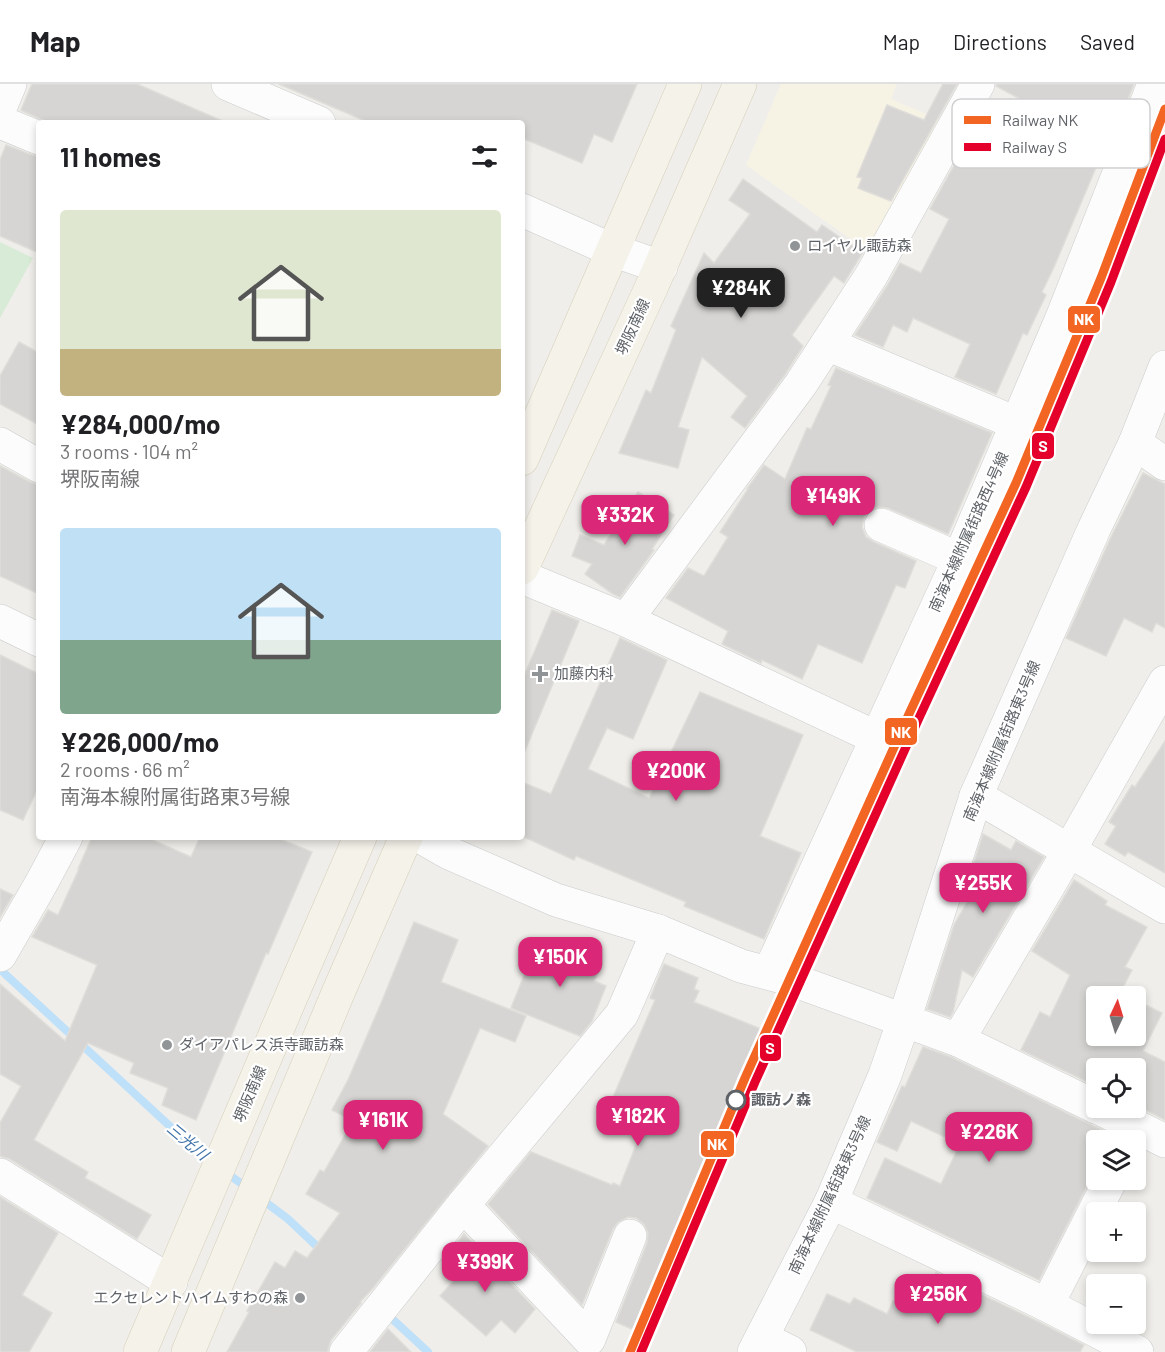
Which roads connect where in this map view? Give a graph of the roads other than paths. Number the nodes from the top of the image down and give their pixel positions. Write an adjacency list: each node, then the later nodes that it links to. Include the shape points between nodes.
1 (10, 84): 9 (street)
2 (228, 84): 10 (street)
3 (684, 84): 16 (main road)
4 (740, 84): 17 (main road, 堺阪南線)
5 (978, 84): 7 (street)
6 (1154, 84): 8 (street, 南海本線附属街路西4号線)
7 (970, 99)
8 (1148, 99)
9 (0, 108)
10 (312, 120)
11 (0, 122): 13 (street)
12 (952, 131): 18 (street, via 871,276)
13 (36, 137)
14 (1121, 168): 20 (street, 南海本線附属街路西4号線)
15 (525, 211): 16 (street)
16 (612, 250): 17 (street); 23 (main road)
17 (661, 267): 28 (main road, 堺阪南線)
18 (827, 344): 20 (street); 30 (street)
19 (1165, 367): 21 (street, 南海本線附属街路東3号線)
20 (1016, 423): 27 (street, 南海本線附属街路西4号線)
21 (1135, 443): 25 (street); 35 (street, 南海本線附属街路東3号線)
22 (0, 444): 24 (street)
23 (525, 452)
24 (36, 464)
25 (1165, 464)
26 (881, 525): 27 (street)
27 (959, 559): 34 (street, 南海本線附属街路西4号線)
28 (525, 562)
29 (525, 578): 30 (street)
30 (626, 620): 34 (street)
31 (0, 621): 32 (street)
32 (36, 639)
33 (1165, 682): 40 (street)
34 (877, 738): 44 (street, 南海本線附属街路西4号線)
35 (976, 796): 40 (street); 45 (street, 南海本線附属街路東3号線)
36 (64, 840): 43 (street)
37 (359, 840): 55 (main road, 堺阪南線)
38 (405, 840): 59 (main road)
39 (426, 840): 42 (street, via 556,900)
40 (1069, 851): 41 (street); 46 (street)
41 (1165, 907)
42 (658, 931): 44 (street, via 741,966); 53 (street, via 622,1014)
43 (3, 950)
44 (769, 973): 45 (street)
45 (904, 1020): 46 (street); 52 (street, 南海本線附属街路東3号線)
46 (958, 1040): 47 (street)
47 (1086, 1102)
48 (1115, 1118): 49 (street)
49 (1134, 1130)
50 (0, 1175): 55 (street)
51 (1105, 1190): 56 (street)
52 (831, 1202): 56 (street); 57 (street, 南海本線附属街路東3号線)
53 (463, 1205): 54 (street, via 589,1339); 60 (street)
54 (630, 1236)
55 (171, 1282): 58 (main road, 堺阪南線)
56 (1047, 1305): 61 (street)
57 (769, 1347)
58 (140, 1352)
59 (188, 1352)
60 (346, 1352)
61 (1137, 1352)

